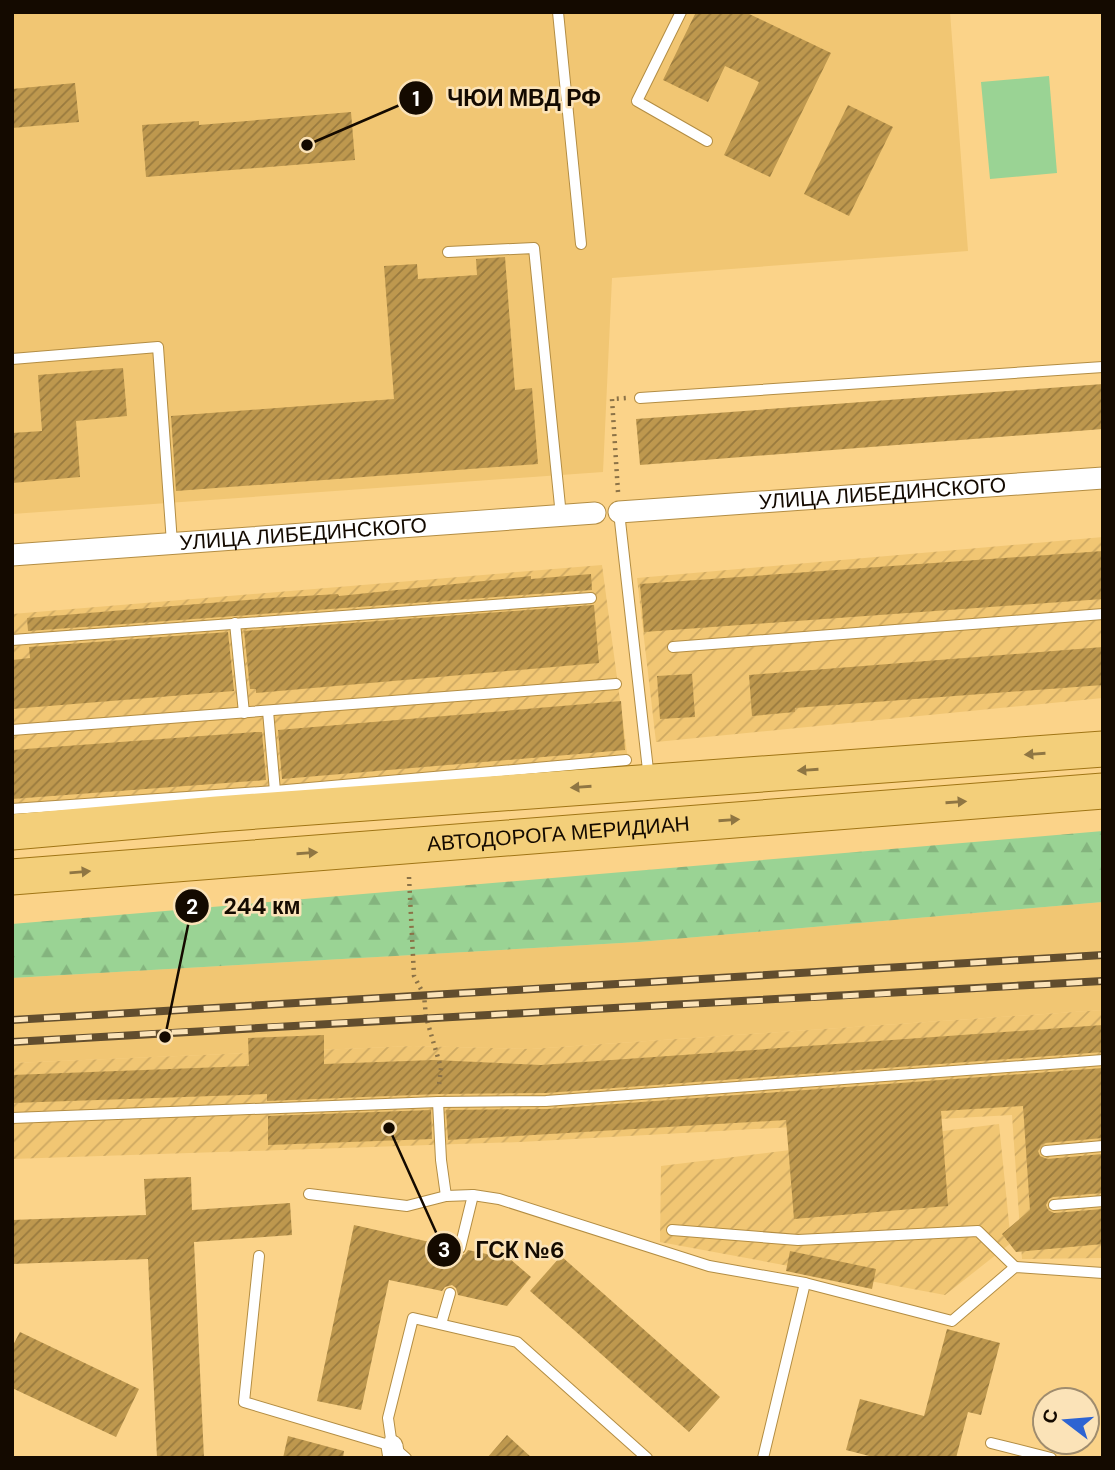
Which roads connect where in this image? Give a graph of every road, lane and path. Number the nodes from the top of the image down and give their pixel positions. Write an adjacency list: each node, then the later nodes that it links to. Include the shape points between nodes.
1 (558, 12): 4 (lane)
2 (681, 12): 3 (lane, via 637,101)
3 (707, 141)
4 (581, 244)
5 (448, 252): 12 (lane, via 534,248)
6 (12, 359): 13 (lane, via 158,346)
7 (1103, 367): 8 (lane)
8 (640, 398): 10 (path, via 612,399)
9 (1103, 478): 10 (street, УЛИЦА ЛИБЕДИНСКОГО)
10 (619, 512): 25 (lane)
11 (595, 513): 12 (street, УЛИЦА ЛИБЕДИНСКОГО)
12 (561, 516): 13 (street, УЛИЦА ЛИБЕДИНСКОГО)
13 (172, 543): 14 (street, УЛИЦА ЛИБЕДИНСКОГО)
14 (12, 555)
15 (591, 597): 17 (lane)
16 (1103, 614): 19 (lane)
17 (235, 623): 18 (lane); 22 (lane)
18 (12, 640)
19 (673, 647)
20 (616, 684): 21 (lane)
21 (268, 711): 22 (lane); 26 (lane)
22 (244, 713): 23 (lane)
23 (12, 730)
24 (1103, 749): 25 (main road, АВТОДОРОГА МЕРИДИАН, one-way to 25)
25 (638, 771): 26 (lane); 29 (main road, АВТОДОРОГА МЕРИДИАН, one-way to 29)
26 (275, 791): 28 (lane)
27 (1103, 791): 30 (main road, АВТОДОРОГА МЕРИДИАН, one-way to 27)
28 (12, 809)
29 (12, 832)
30 (12, 877)
31 (409, 877): 33 (path, via 414,976 424,995 440,1068)
32 (1103, 1060): 33 (lane, via 545,1101)
33 (438, 1102): 34 (lane); 39 (lane)
34 (12, 1118)
35 (1103, 1146): 36 (lane)
36 (1046, 1151)
37 (309, 1194): 39 (lane, via 407,1206)
38 (472, 1195): 39 (lane); 43 (lane); 47 (lane, via 510,1202 709,1266)
39 (446, 1196)
40 (1103, 1201): 41 (lane)
41 (1054, 1205)
42 (672, 1230): 45 (lane, via 797,1240 978,1231)
43 (460, 1248)
44 (259, 1256): 51 (lane, via 244,1402)
45 (1014, 1267): 46 (lane); 47 (lane, via 952,1321)
46 (1103, 1273)
47 (806, 1283): 53 (lane)
48 (450, 1293): 49 (lane)
49 (441, 1324): 51 (lane, via 412,1318 388,1418); 52 (lane, via 517,1342)
50 (991, 1443): 54 (lane)
51 (397, 1454)
52 (647, 1458)
53 (763, 1458)
54 (1051, 1458)

